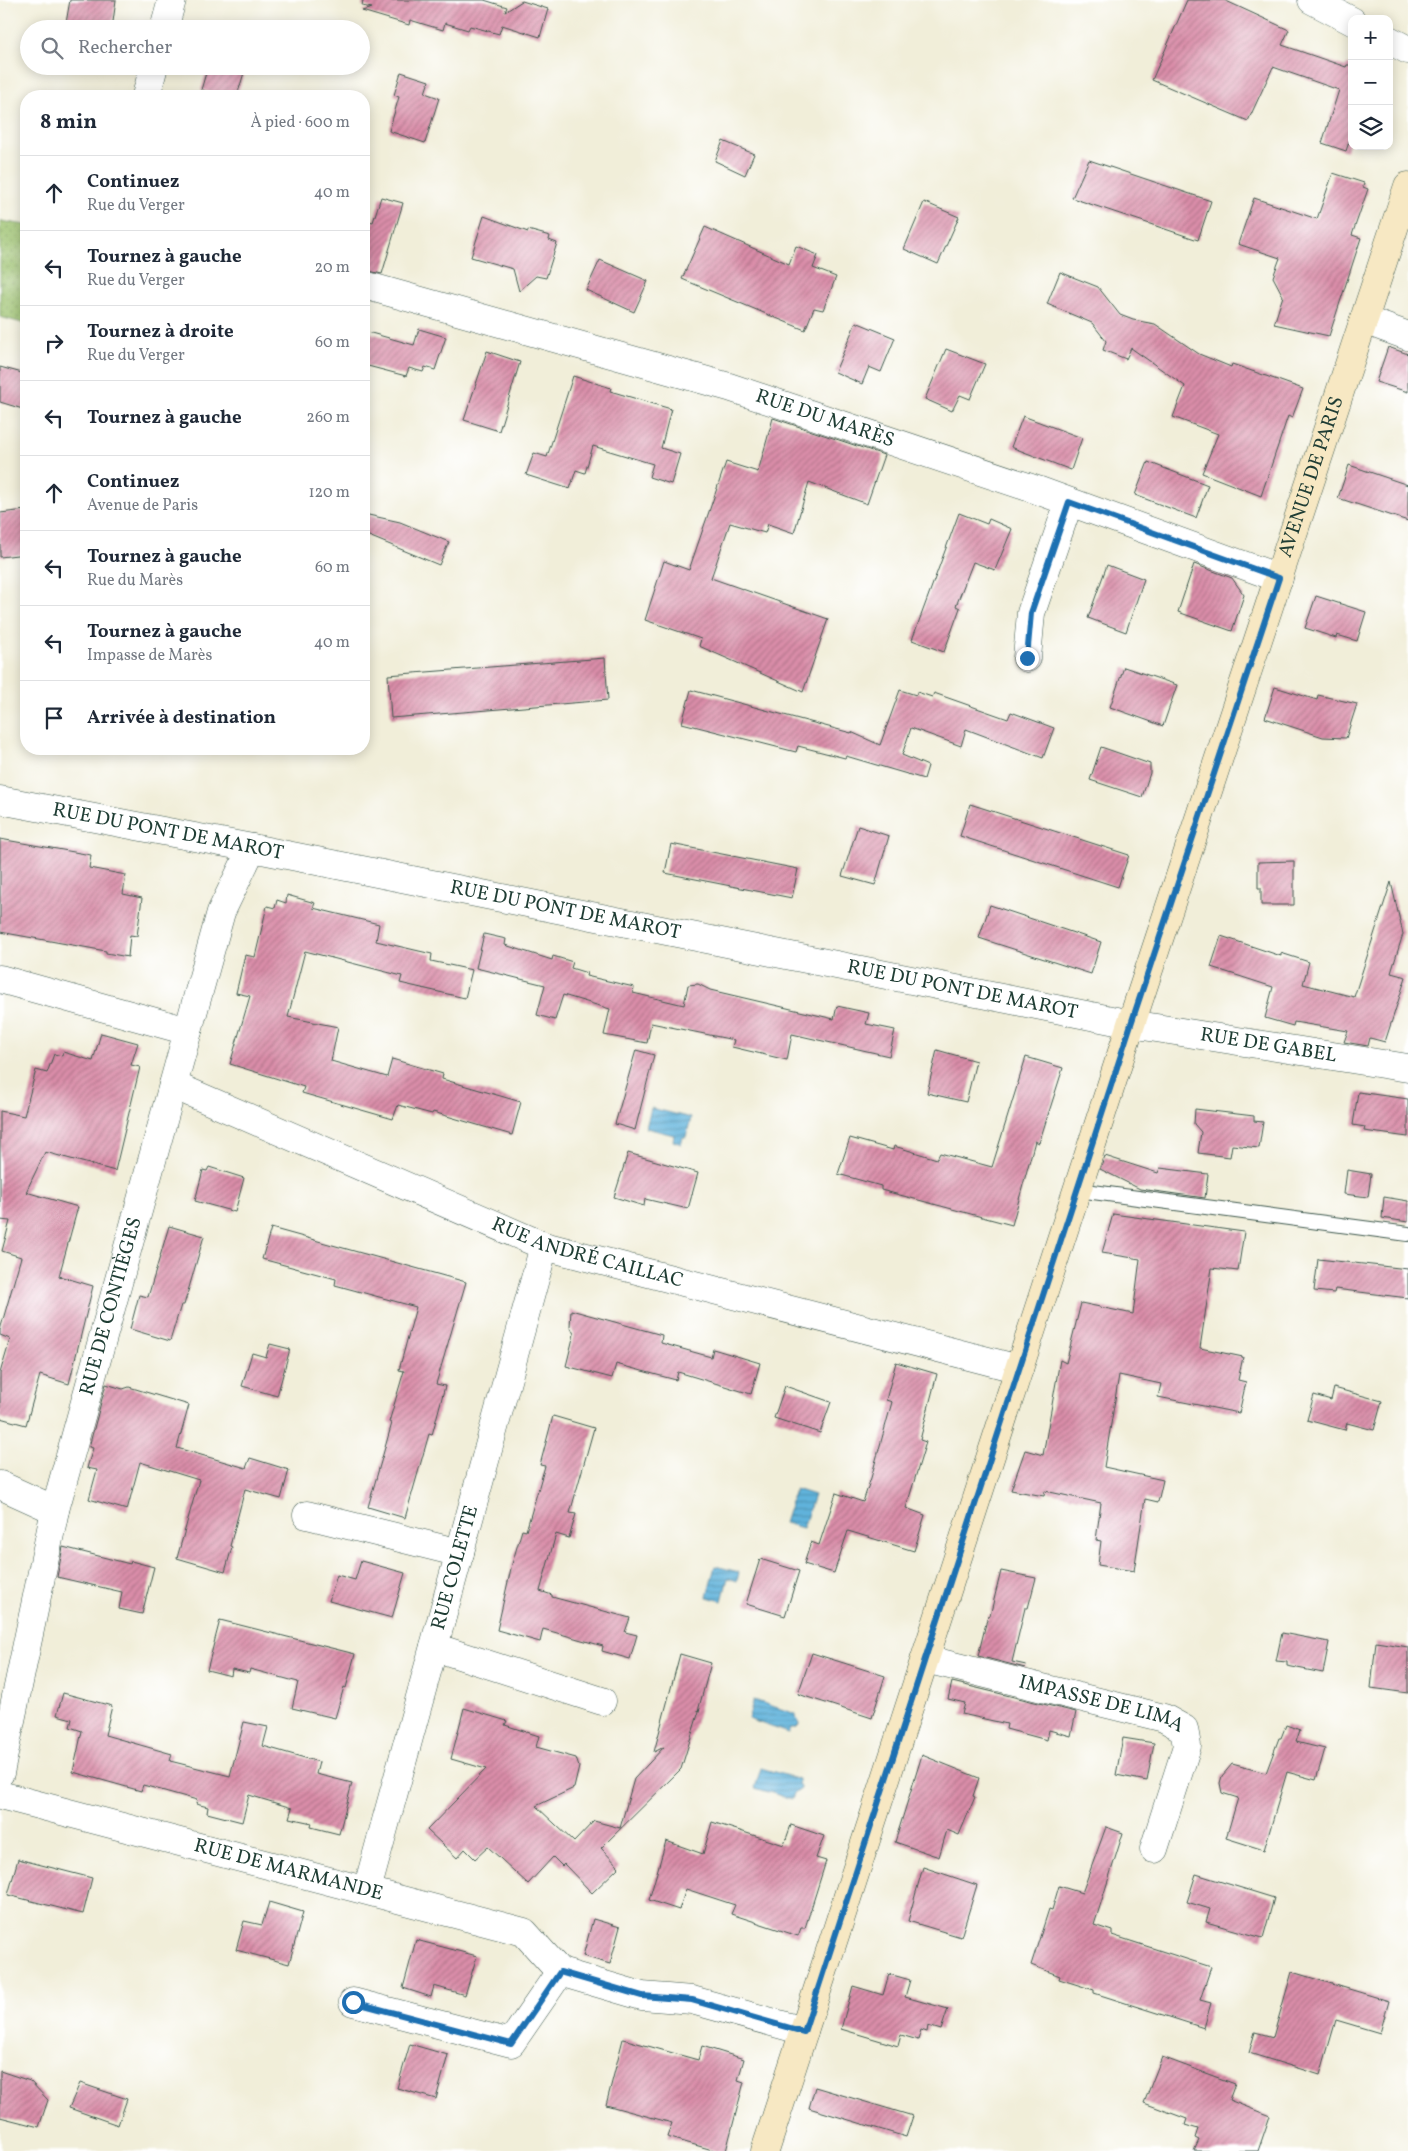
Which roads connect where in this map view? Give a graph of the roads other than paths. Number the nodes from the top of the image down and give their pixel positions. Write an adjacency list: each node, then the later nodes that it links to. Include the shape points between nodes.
1 (172, 0): 4 (street)
2 (1312, 0): 3 (street)
3 (1348, 18)
4 (166, 20)
5 (1393, 42): 6 (street)
6 (1408, 50)
7 (152, 75): 8 (street)
8 (148, 90)
9 (1408, 186): 11 (main road, AVENUE DE PARIS)
10 (370, 287): 13 (street, RUE DU MARÈS, via 729,387)
11 (1364, 320): 12 (street); 14 (main road, AVENUE DE PARIS)
12 (1408, 336)
13 (1069, 502): 14 (street, RUE DU MARÈS); 15 (street, via 1031,613)
14 (1279, 578): 19 (main road, AVENUE DE PARIS)
15 (1027, 658)
16 (0, 800): 17 (street, RUE DU PONT DE MAROT)
17 (252, 848): 19 (street, RUE DU PONT DE MAROT); 20 (street, RUE DE CONTIÈGES, via 221,912)
18 (0, 979): 20 (street)
19 (1131, 1024): 21 (street, RUE DE GABEL); 23 (main road, AVENUE DE PARIS)
20 (188, 1031): 22 (street, RUE DE CONTIÈGES)
21 (1408, 1068)
22 (173, 1085): 25 (street, RUE ANDRÉ CAILLAC); 28 (street, RUE DE CONTIÈGES)
23 (1078, 1190): 24 (lane); 26 (main road, AVENUE DE PARIS)
24 (1408, 1234)
25 (544, 1246): 26 (street, RUE ANDRÉ CAILLAC); 30 (street, RUE COLETTE)
26 (1020, 1369): 32 (main road, AVENUE DE PARIS)
27 (0, 1485): 28 (street)
28 (55, 1510): 34 (street, RUE DE CONTIÈGES)
29 (307, 1515): 30 (street)
30 (460, 1553): 31 (street, RUE COLETTE)
31 (434, 1647): 33 (street); 37 (street, RUE COLETTE)
32 (925, 1659): 36 (street, IMPASSE DE LIMA, via 1164,1718 1184,1729 1188,1746); 40 (main road, AVENUE DE PARIS)
33 (602, 1701)
34 (0, 1773)
35 (0, 1795): 37 (street, RUE DE MARMANDE)
36 (1154, 1849)
37 (367, 1890): 38 (street, RUE DE MARMANDE, via 524,1932)
38 (560, 1972): 39 (street, via 511,2044); 40 (street, via 642,1996 692,2000)
39 (353, 2002)
40 (804, 2032): 41 (main road, AVENUE DE PARIS)
41 (765, 2151)

